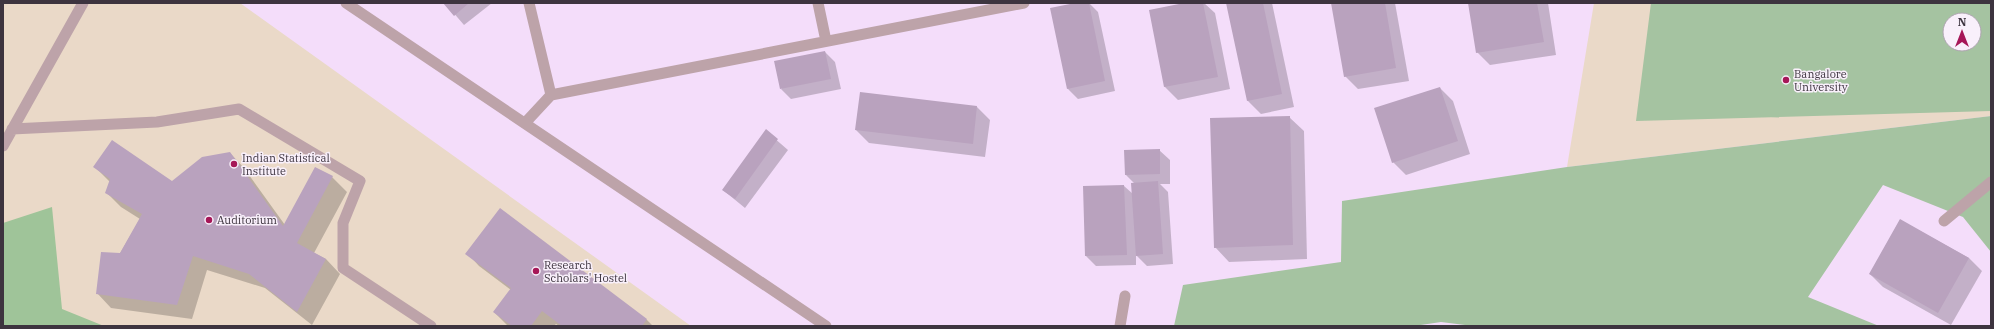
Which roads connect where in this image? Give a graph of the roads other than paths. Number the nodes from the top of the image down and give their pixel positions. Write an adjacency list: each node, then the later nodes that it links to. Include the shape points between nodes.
1 (83, 3): 9 (street)
2 (346, 3): 8 (street)
3 (529, 3): 7 (street)
4 (818, 3): 6 (street)
5 (1020, 3): 6 (street)
6 (826, 41): 7 (street)
7 (551, 95): 8 (street)
8 (525, 124): 15 (street)
9 (12, 129): 10 (street); 14 (street, via 157,122 239,109 360,180 343,222 343,268)
10 (3, 146)
11 (1991, 182): 12 (street)
12 (1944, 221)
13 (1125, 296): 16 (street)
14 (431, 326)
15 (826, 326)
16 (1120, 326)

